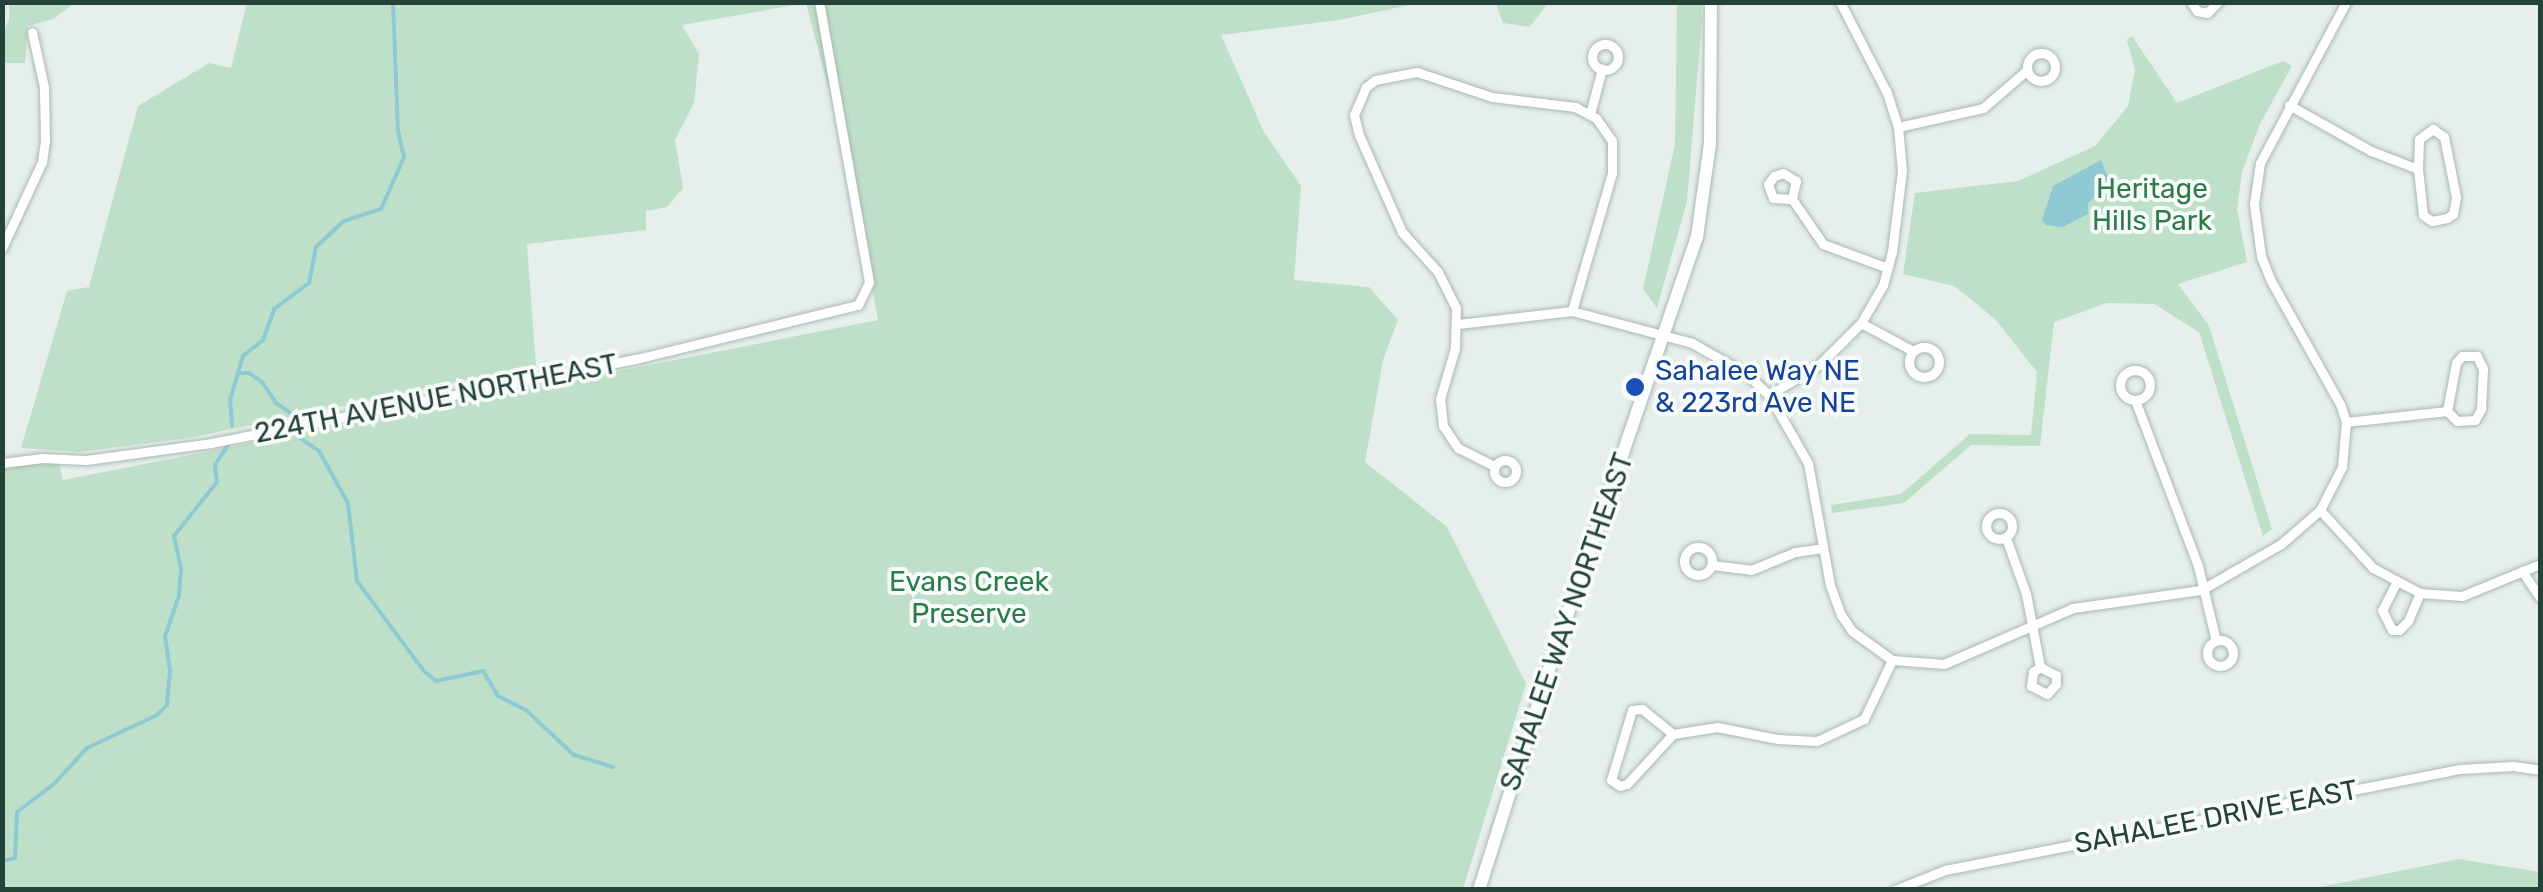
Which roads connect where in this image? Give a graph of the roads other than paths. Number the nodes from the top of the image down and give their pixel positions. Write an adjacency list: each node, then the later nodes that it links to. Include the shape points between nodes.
1 (819, 2): 26 (street, 224TH AVENUE NORTHEAST, via 870,282 851,309 211,443 86,460)
2 (1711, 2): 20 (main road, SAHALEE WAY NORTHEAST, via 1707,179 1697,238)
3 (1840, 2): 12 (street)
4 (2191, 2): 5 (street, via 2202,13)
5 (2218, 2)
6 (2346, 2): 10 (street)
7 (32, 32): 15 (street, via 44,87 45,141 42,162)
8 (1602, 69): 11 (street)
9 (2028, 70): 12 (street, via 1983,108)
10 (2288, 105): 13 (street); 25 (street, via 2254,185 2255,227 2271,281 2328,376)
11 (1590, 114): 17 (street, via 1612,141 1612,173); 19 (street, via 1492,96 1418,72 1376,80 1360,98 1354,114 1359,135 1402,232 1430,260)
12 (1898, 127): 16 (street, via 1902,171)
13 (2418, 169): 13 (street, via 2420,139 2433,128 2444,136 2453,214 2432,221 2424,215)
14 (1792, 199): 16 (street, via 1822,244)
15 (2, 248)
16 (1888, 268): 18 (street)
17 (1572, 310): 19 (street); 20 (street)
18 (1862, 323): 21 (street); 22 (street, via 1818,364)
19 (1458, 324): 27 (street, via 1440,399 1442,426 1458,448)
20 (1665, 338): 22 (street, via 1726,359); 44 (main road, SAHALEE WAY NORTHEAST)
21 (1914, 351)
22 (1769, 395): 30 (street, via 1808,463)
23 (2135, 400): 35 (street, via 2198,566)
24 (2448, 412): 24 (street, via 2462,423 2478,417 2483,369 2476,356 2456,363); 25 (street)
25 (2346, 422): 28 (street, via 2342,468)
26 (2, 463)
27 (1494, 466)
28 (2320, 510): 34 (street, via 2347,544); 35 (street, via 2281,544)
29 (2006, 538): 38 (street)
30 (1823, 548): 32 (street, via 1751,570); 40 (street, via 1840,615 1852,632)
31 (2540, 564): 33 (street)
32 (1712, 565)
33 (2522, 571): 36 (street, via 2462,596); 37 (street)
34 (2396, 583): 36 (street); 36 (street, via 2382,610 2392,630 2408,621)
35 (2201, 590): 38 (street, via 2073,608); 39 (street)
36 (2420, 592)
37 (2540, 598)
38 (2030, 624): 40 (street, via 1944,664); 41 (street)
39 (2216, 641)
40 (1892, 660): 42 (street, via 1871,710 1837,735 1800,742 1717,727)
41 (2040, 668)
42 (1673, 734): 42 (street, via 1642,709 1628,712 1610,780 1620,786 1636,777)
43 (2540, 770): 45 (street, SAHALEE DRIVE EAST, via 2460,769 1945,870)
44 (1478, 890)
45 (1894, 890)

